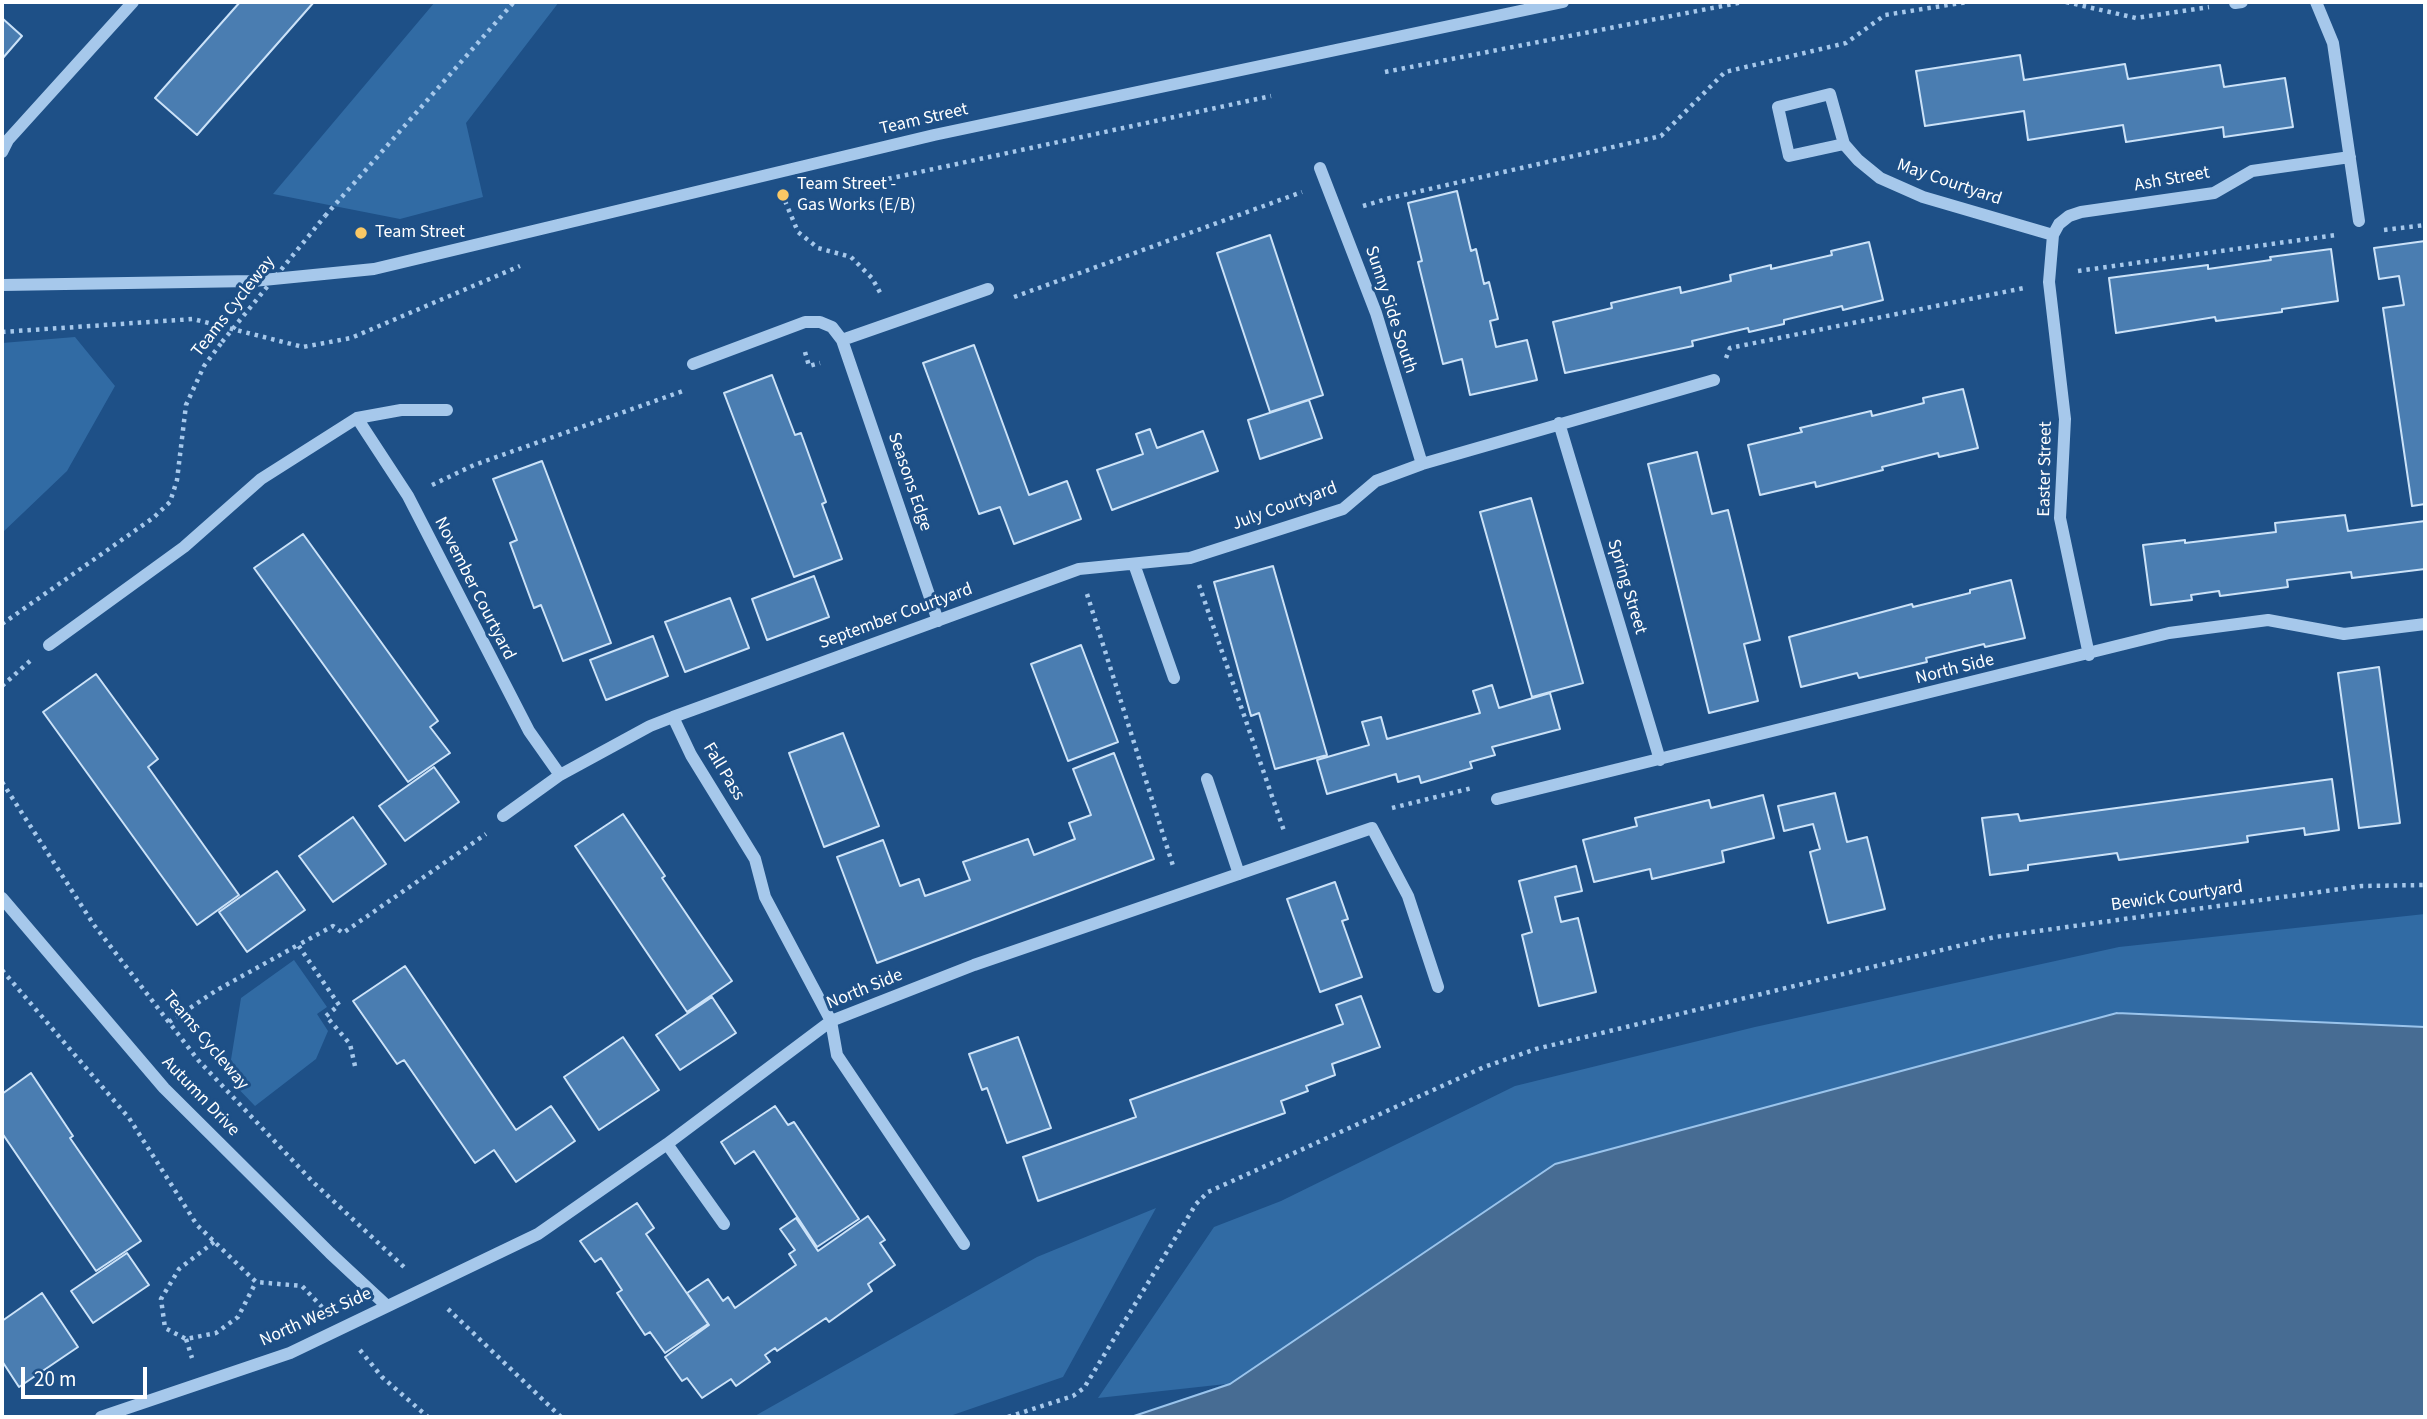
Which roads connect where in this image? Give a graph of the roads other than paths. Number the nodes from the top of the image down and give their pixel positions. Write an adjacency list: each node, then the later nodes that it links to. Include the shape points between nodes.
1 (133, 2): 5 (street, via 8,139)
2 (1563, 2): 10 (street, Team Street, via 934,135 374,269 253,281)
3 (2316, 2): 6 (street, via 2333,43)
4 (1844, 144): 4 (street, via 1830,94 1778,107 1789,156); 9 (street, May Courtyard, via 1880,178 1923,197)
5 (2, 152)
6 (2350, 157): 8 (street); 9 (street, Ash Street, via 2252,171 2214,193 2081,212 2059,223)
7 (1320, 168): 18 (street, Sunny Side South, via 1376,313)
8 (2359, 221)
9 (2053, 236): 23 (street, Easter Street, via 2049,282 2064,419 2060,518)
10 (2, 285)
11 (988, 289): 12 (street)
12 (842, 340): 13 (street, via 832,327 805,322); 20 (street, Seasons Edge)
13 (693, 364)
14 (1714, 380): 17 (street)
15 (447, 410): 16 (street, via 401,410)
16 (358, 418): 22 (street, via 261,479 184,547); 27 (street, November Courtyard, via 408,496 529,731)
17 (1559, 423): 18 (street, July Courtyard); 26 (street, Spring Street)
18 (1422, 464): 19 (street, July Courtyard, via 1376,481 1343,509 1190,558)
19 (1133, 564): 20 (street, September Courtyard, via 1079,569); 24 (street)
20 (937, 621): 25 (street, September Courtyard)
21 (2425, 624): 23 (street, North Side, via 2344,634 2268,620 2169,633)
22 (49, 645)
23 (2089, 655): 26 (street, North Side)
24 (1174, 678)
25 (673, 717): 27 (street); 34 (street, Fall Pass, via 755,859 765,897)
26 (1660, 760): 29 (street, North Side)
27 (560, 775): 30 (street)
28 (1207, 779): 31 (street)
29 (1497, 799)
30 (503, 816)
31 (1240, 874): 33 (street, North Side, via 1372,828 1408,896); 34 (street, North Side, via 974,965)
32 (2, 898): 38 (street, Autumn Drive, via 164,1088)
33 (1438, 987)
34 (831, 1021): 35 (street, North Side); 37 (street, Fall Pass, via 837,1055)
35 (667, 1144): 36 (street); 38 (street, North Side, via 538,1234)
36 (724, 1224)
37 (964, 1244)
38 (387, 1306): 39 (street, North West Side, via 290,1353)
39 (101, 1417)

